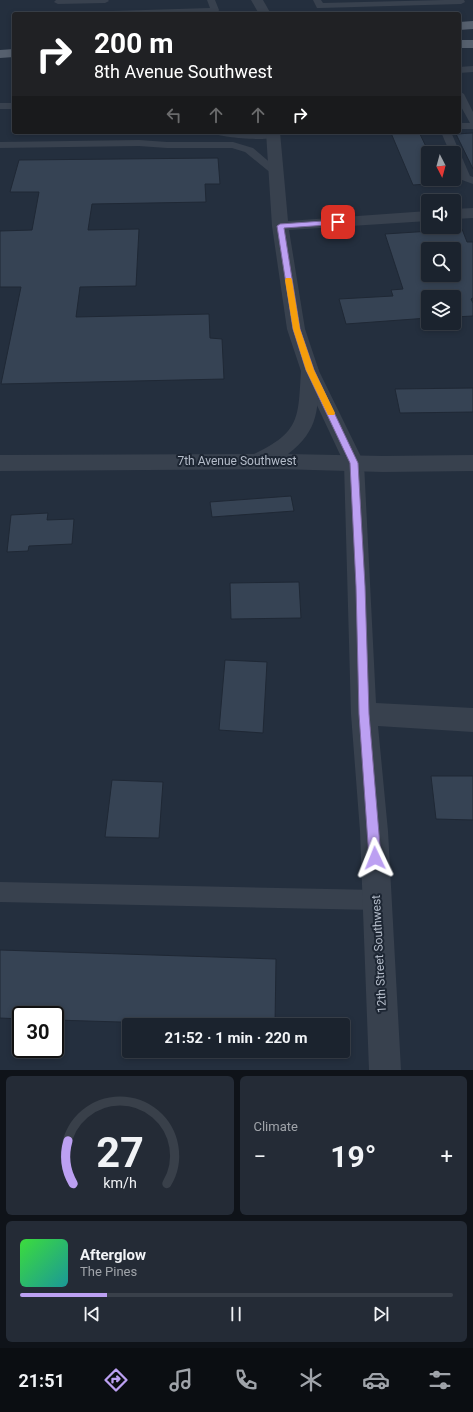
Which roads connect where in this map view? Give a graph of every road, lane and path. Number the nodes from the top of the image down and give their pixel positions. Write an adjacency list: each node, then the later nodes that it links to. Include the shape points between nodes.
1 (105, 0): 7 (lane); 8 (lane)
2 (211, 0): 9 (lane, via 215,10)
3 (257, 0): 10 (street)
4 (317, 0): 6 (lane, via 320,6)
5 (460, 0): 6 (lane, via 461,2)
6 (401, 2): 11 (lane)
7 (58, 3)
8 (106, 12)
9 (126, 12)
10 (263, 12)
11 (406, 12)
12 (473, 25): 13 (main road)
13 (461, 26)
14 (461, 39): 15 (main road)
15 (473, 39)
16 (461, 44): 17 (main road)
17 (473, 44)
18 (12, 53): 19 (main road)
19 (0, 54)
20 (473, 69): 21 (lane)
21 (461, 70)
22 (463, 112): 23 (lane)
23 (473, 121)
24 (461, 126): 25 (lane)
25 (473, 126)
26 (175, 134): 31 (lane)
27 (232, 134): 28 (lane)
28 (273, 134): 32 (street, 12th Street Southwest)
29 (447, 134): 33 (lane, via 466,178)
30 (0, 145): 31 (lane)
31 (167, 145): 32 (lane, via 216,144 241,147 249,150)
32 (276, 172): 37 (street, 12th Street Southwest)
33 (473, 181)
34 (473, 213): 35 (street)
35 (461, 214)
36 (421, 216): 37 (street)
37 (280, 226): 38 (street, 12th Street Southwest, via 296,329)
38 (310, 370): 39 (street, via 307,414 304,422 285,446); 41 (street, 12th Street Southwest)
39 (256, 461): 40 (street, 7th Avenue Southwest); 41 (street, 7th Avenue Southwest)
40 (0, 463)
41 (354, 463): 42 (street, 7th Avenue Southwest); 43 (street, 12th Street Southwest)
42 (473, 463)
43 (364, 714): 44 (street); 46 (street, 12th Street Southwest)
44 (473, 720)
45 (0, 892): 46 (lane)
46 (377, 900): 47 (street, 12th Street Southwest)
47 (386, 1070)

